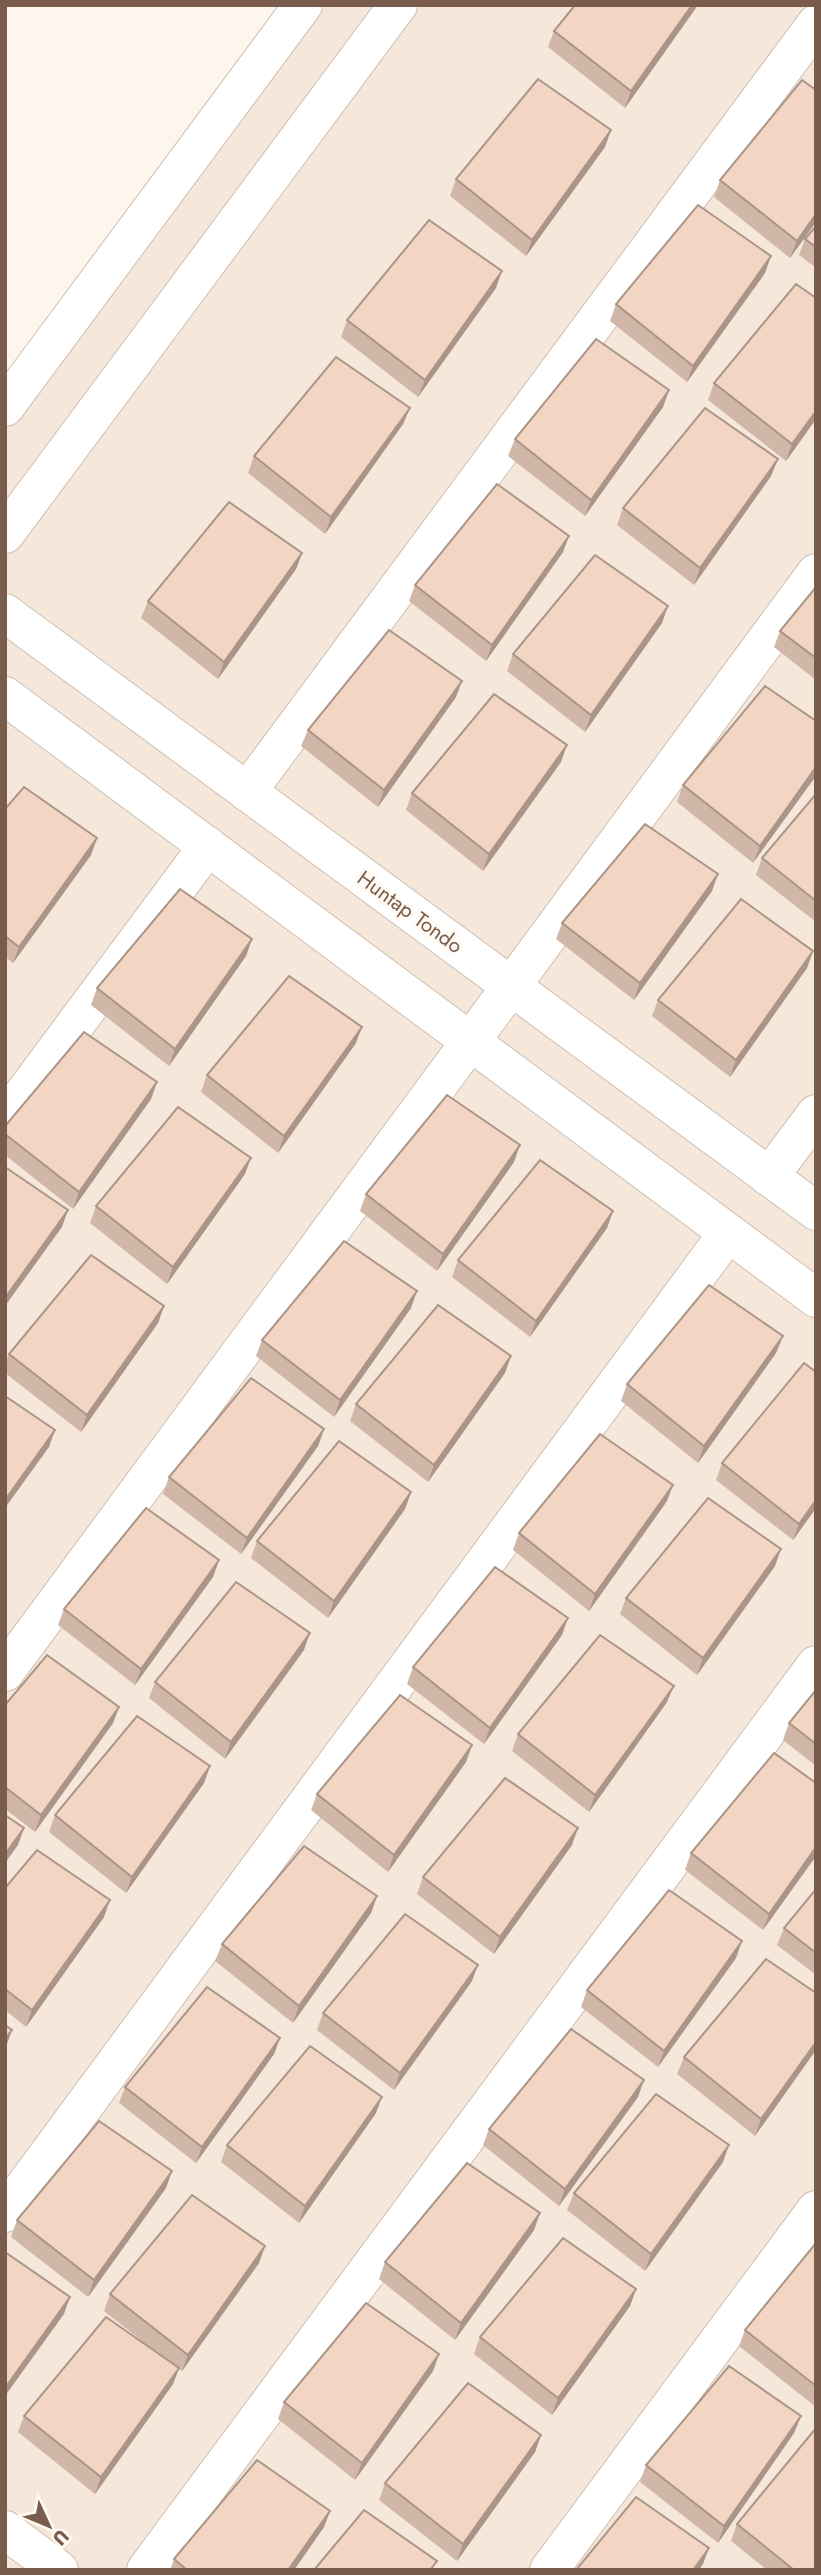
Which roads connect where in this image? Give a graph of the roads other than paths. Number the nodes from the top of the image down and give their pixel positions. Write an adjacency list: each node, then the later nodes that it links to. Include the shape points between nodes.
1 (303, 5): 4 (street)
2 (398, 5): 5 (street)
3 (816, 24): 9 (street)
4 (5, 407)
5 (5, 534)
6 (816, 573): 11 (street)
7 (5, 613): 9 (street, Huntap Tondo)
8 (5, 696): 10 (street)
9 (247, 792): 11 (street, Huntap Tondo)
10 (208, 846): 12 (street); 14 (street)
11 (511, 986): 12 (street); 15 (street, Huntap Tondo)
12 (470, 1042): 17 (street); 20 (street)
13 (816, 1114): 15 (street)
14 (5, 1119)
15 (769, 1177): 16 (street, Huntap Tondo)
16 (816, 1211)
17 (728, 1233): 18 (street); 22 (street)
18 (816, 1298)
19 (816, 1665): 25 (street)
20 (5, 1672)
21 (816, 2210): 26 (street)
22 (5, 2213)
23 (5, 2530): 24 (street)
24 (59, 2570)
25 (146, 2570)
26 (549, 2570)

